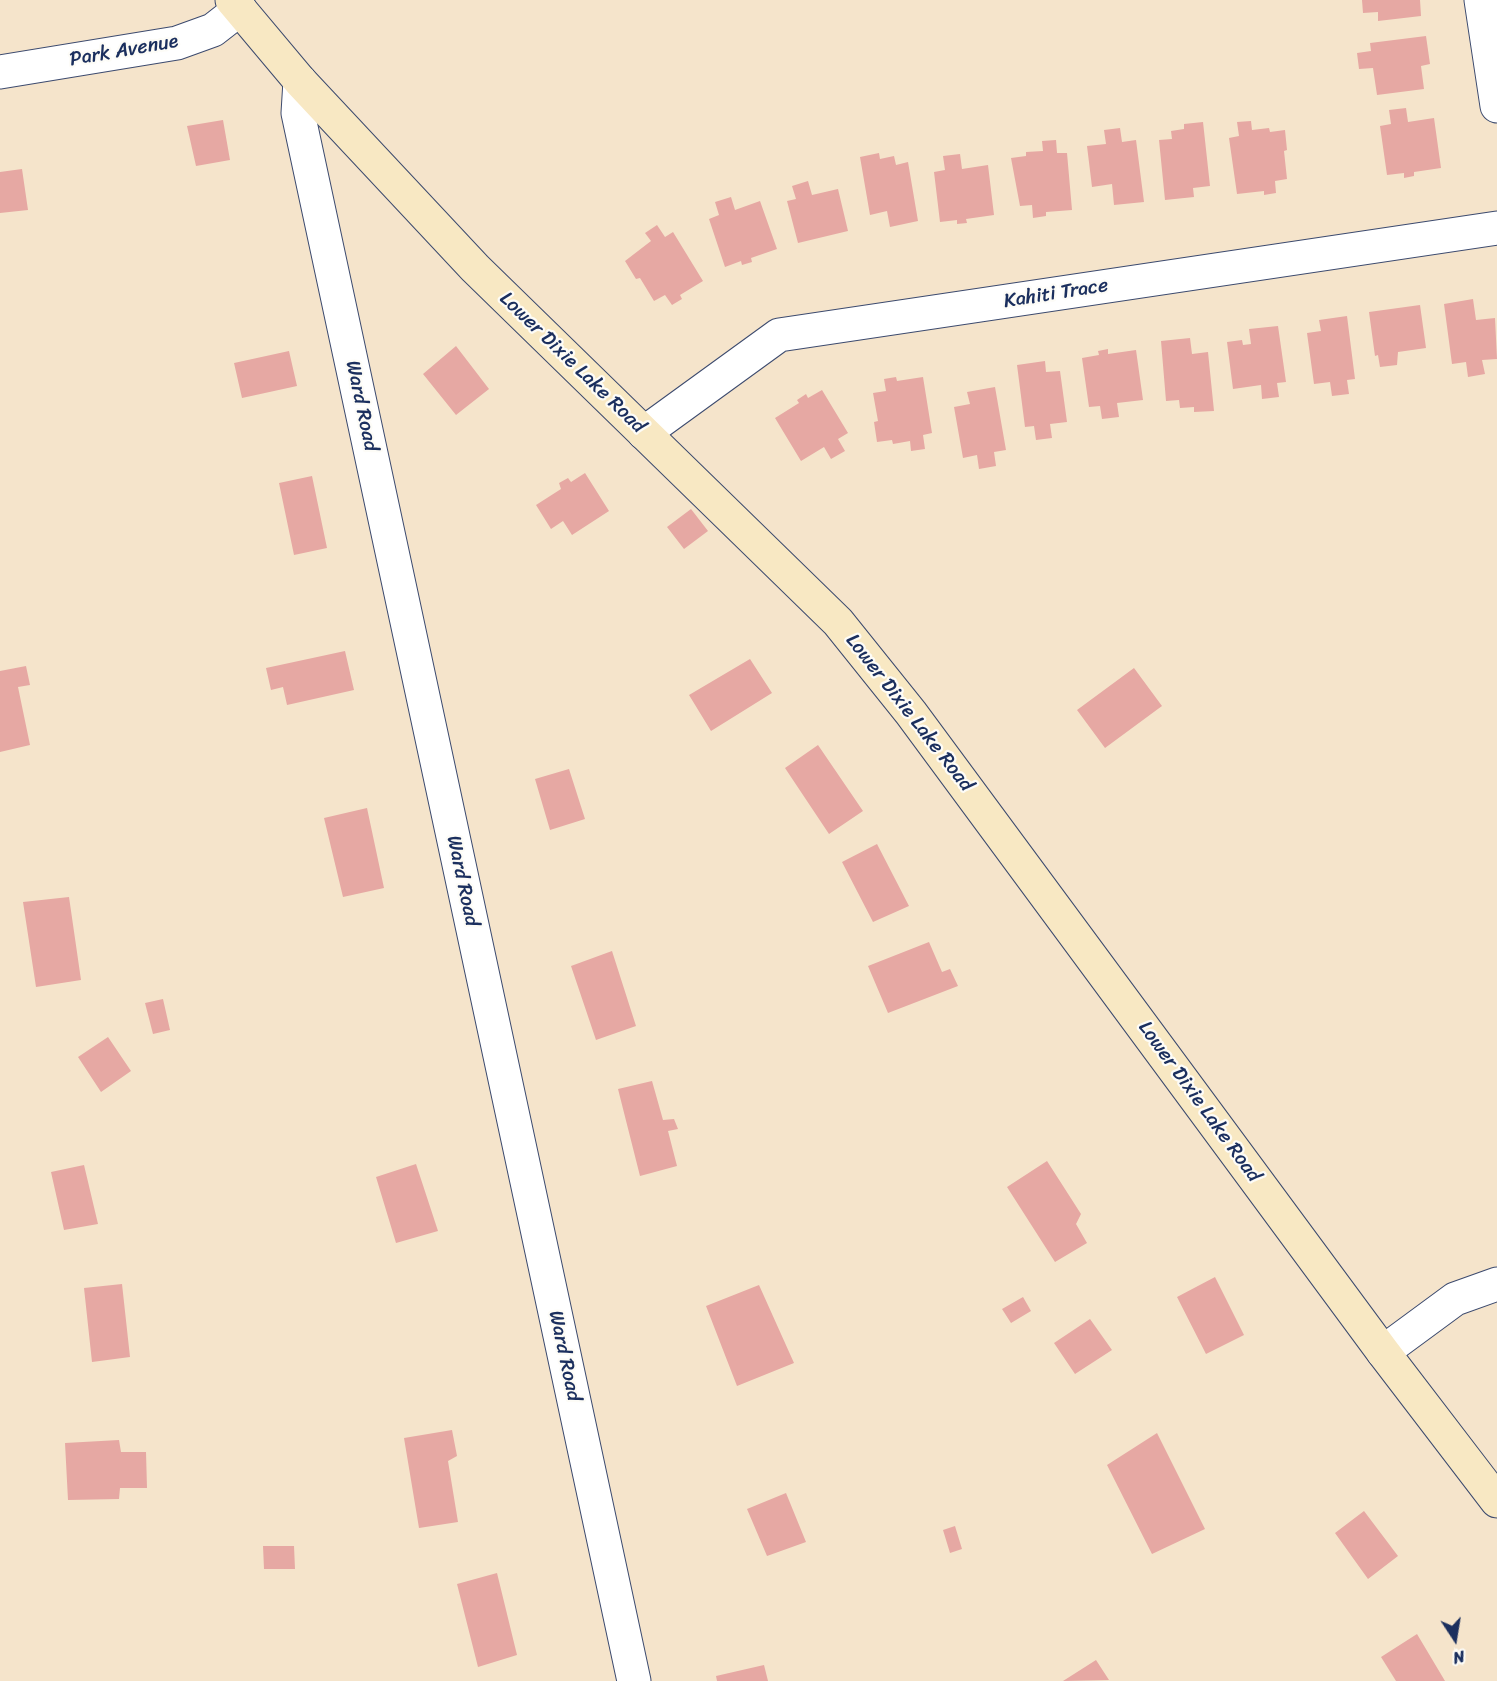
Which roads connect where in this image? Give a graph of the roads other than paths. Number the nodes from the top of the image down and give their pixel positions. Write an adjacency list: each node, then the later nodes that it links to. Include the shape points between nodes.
1 (1481, 0): 5 (street)
2 (236, 5): 3 (street, Park Avenue, via 213,30 177,42); 4 (street, Lower Dixie Lake Road)
3 (0, 72)
4 (300, 81): 7 (street, Lower Dixie Lake Road, via 475,268); 11 (street, Ward Road, via 298,113)
5 (1497, 106)
6 (1497, 228): 7 (street, Kahiti Trace, via 779,335)
7 (644, 433): 9 (street, Lower Dixie Lake Road, via 838,622 911,713)
8 (1497, 1284): 9 (street, via 1455,1299)
9 (1383, 1353): 10 (street, Lower Dixie Lake Road)
10 (1497, 1501)
11 (634, 1681)

